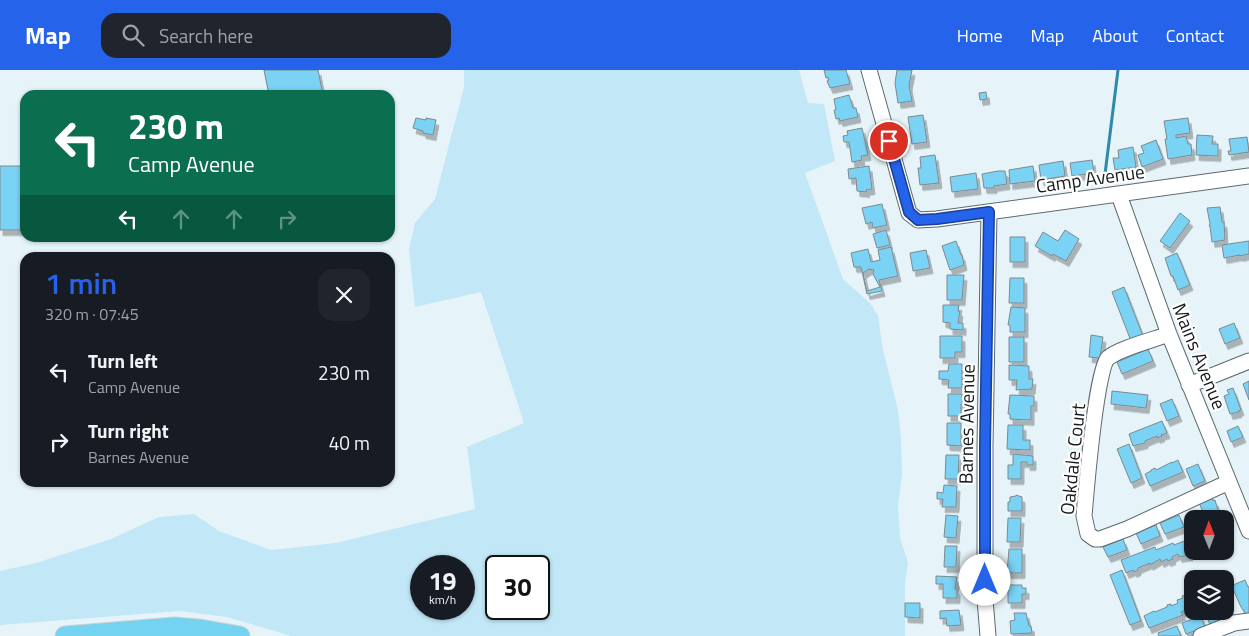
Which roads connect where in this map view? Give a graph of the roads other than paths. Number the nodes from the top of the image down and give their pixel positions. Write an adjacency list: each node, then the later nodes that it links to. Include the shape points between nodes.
1 (869, 70): 4 (street, Camp Avenue, via 909,212 918,220)
2 (1249, 176): 3 (street, Camp Avenue)
3 (1118, 195): 4 (street, Camp Avenue); 5 (street, Mains Avenue)
4 (989, 212): 14 (street, Barnes Avenue, via 985,446)
5 (1169, 334): 7 (street, Mains Avenue); 8 (street, Oakdale Court, via 1124,350 1109,358 1103,368 1084,516 1088,534 1100,539)
6 (1249, 361): 7 (street)
7 (1190, 385): 8 (street, Mains Avenue)
8 (1229, 482): 9 (street, Mains Avenue)
9 (1246, 515): 10 (street, Mains Avenue)
10 (1249, 532)
11 (1249, 621): 15 (street, via 1234,622)
12 (65, 636): 13 (main road, via 174,627)
13 (240, 636)
14 (988, 636)
15 (1201, 636)

